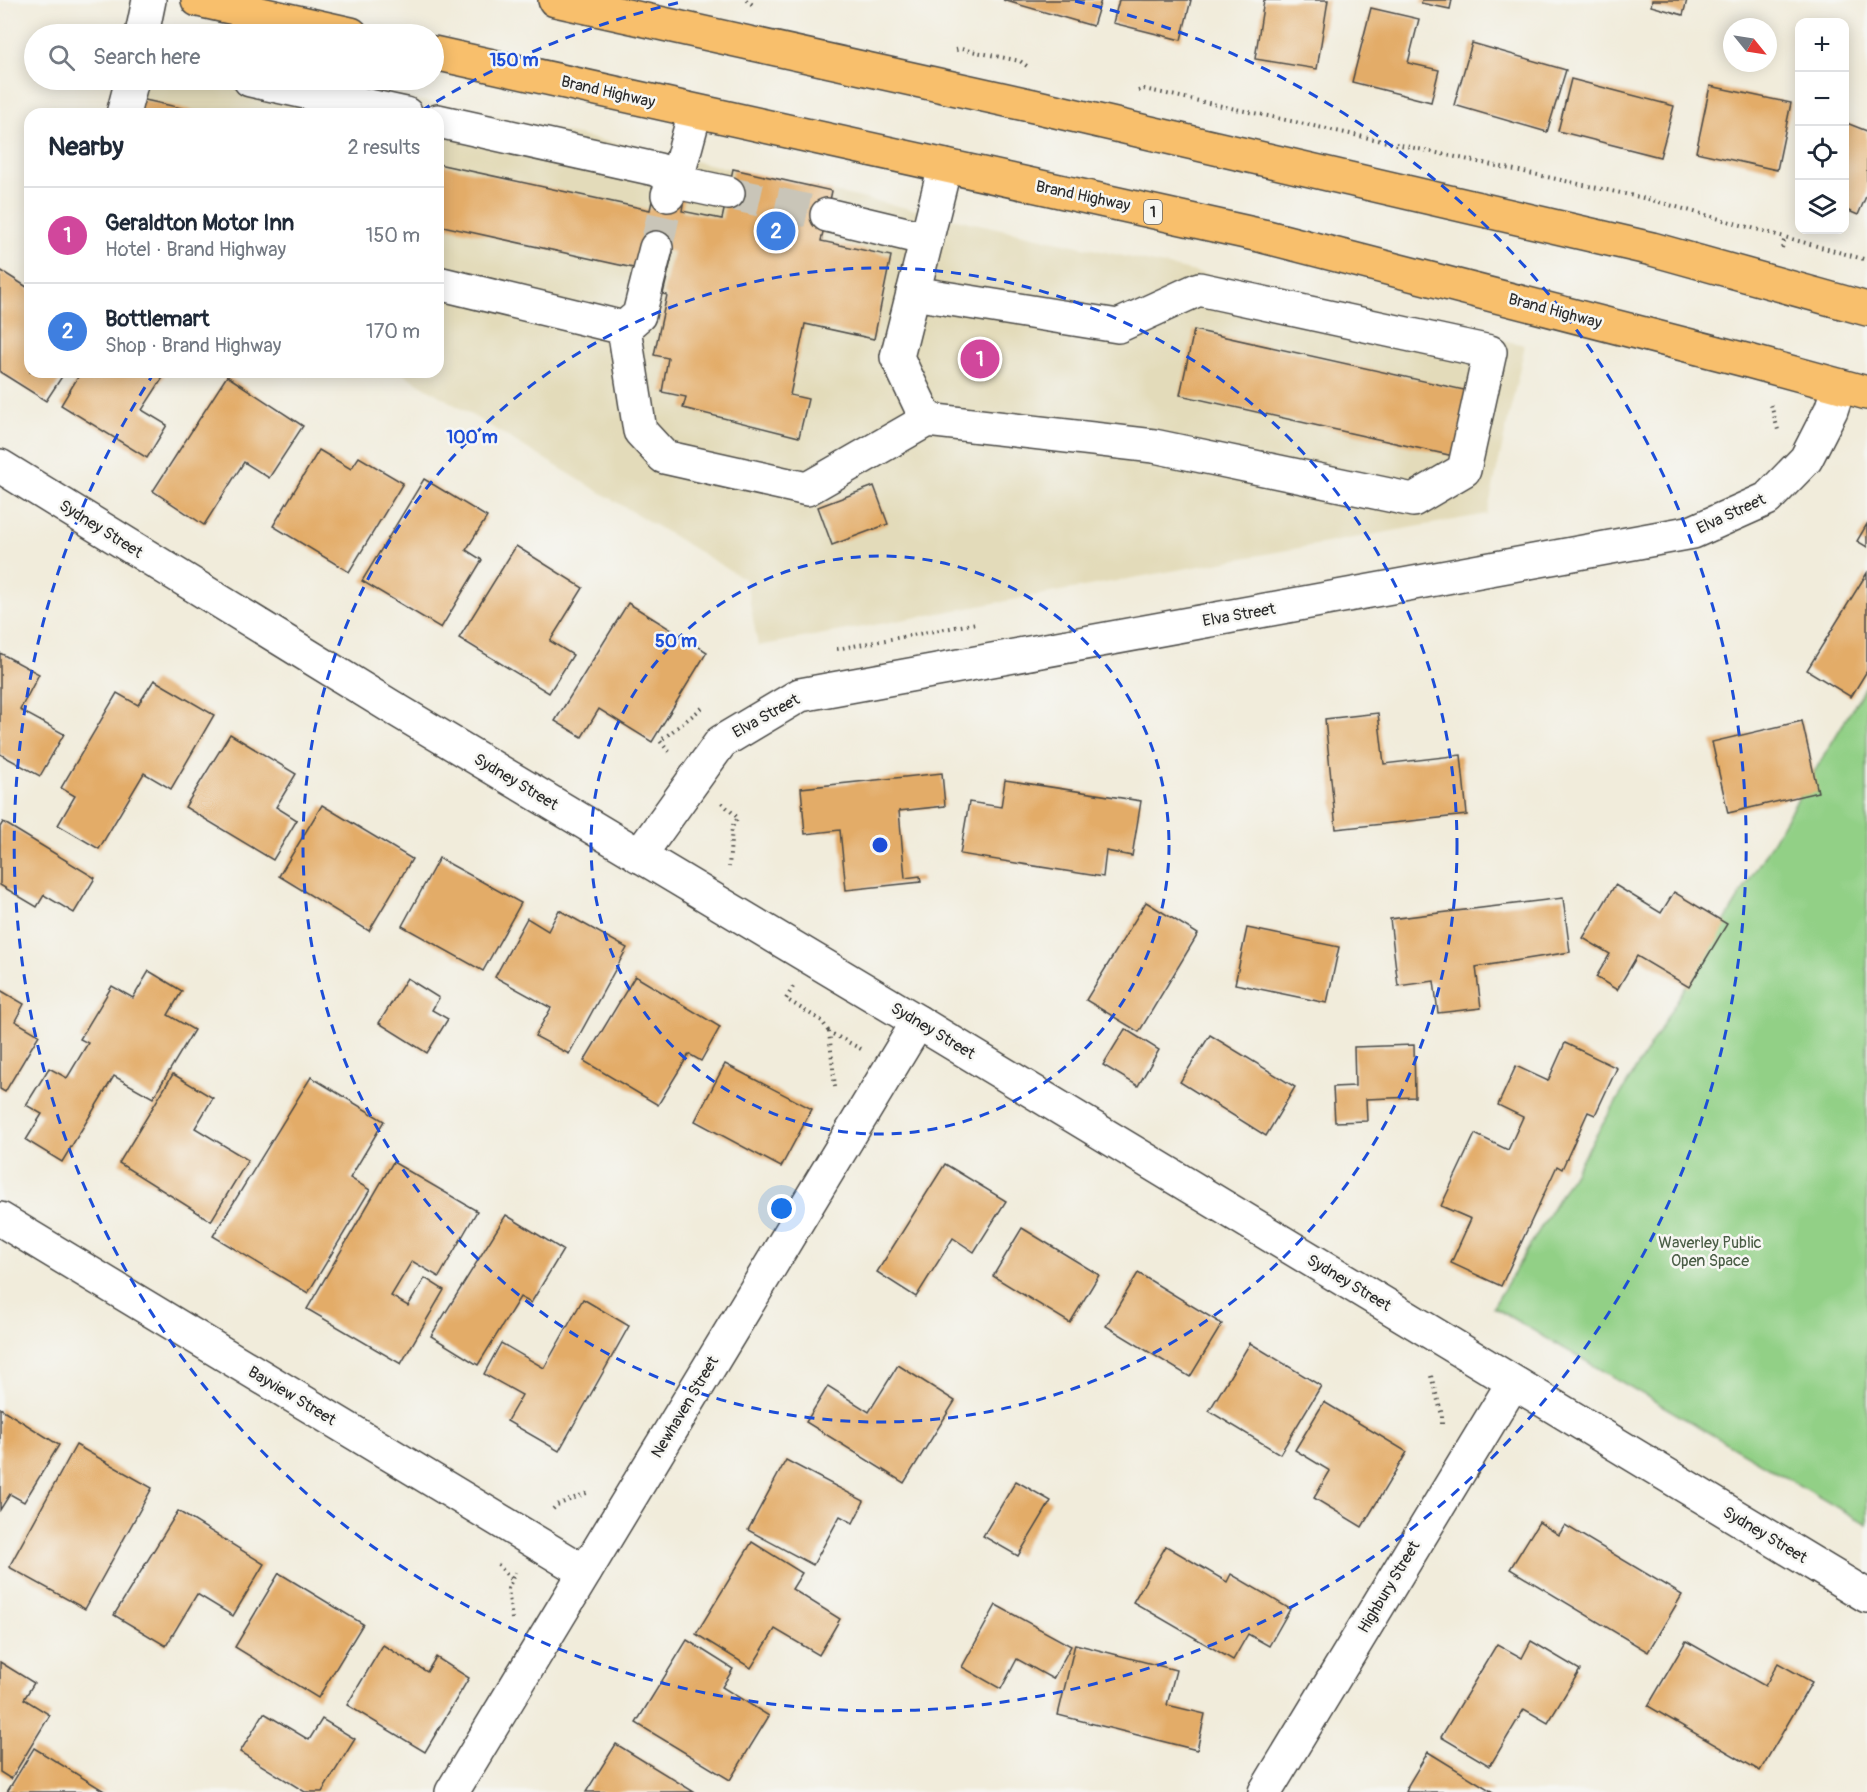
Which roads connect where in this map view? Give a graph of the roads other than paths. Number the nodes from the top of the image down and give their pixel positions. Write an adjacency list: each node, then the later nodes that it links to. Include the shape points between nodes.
1 (149, 0): 4 (street)
2 (198, 0): 5 (highway)
3 (556, 0): 21 (highway, via 1652,249)
4 (144, 24)
5 (306, 24)
6 (444, 55): 11 (highway, Brand Highway / 1)
7 (129, 90): 9 (street)
8 (296, 90): 10 (street)
9 (125, 108)
10 (378, 108)
11 (694, 112): 13 (highway, Brand Highway / 1); 14 (street)
12 (444, 122): 14 (street, via 659,170)
13 (945, 166): 17 (street); 23 (highway, Brand Highway / 1, via 1263,236)
14 (672, 188): 15 (street)
15 (728, 193)
16 (827, 215): 17 (street)
17 (927, 238): 20 (street)
18 (656, 248): 22 (street, via 639,315)
19 (444, 284): 22 (street)
20 (913, 293): 24 (street, via 897,357); 24 (street, via 1118,326 1199,288 1490,352 1464,470 1413,500 1154,446)
21 (1867, 309)
22 (624, 328): 24 (street, via 640,431 664,457 807,489)
23 (1853, 390): 26 (street, Elva Street, via 1831,410 1806,459 1767,499 1694,532 800,696 721,742)
24 (927, 420)
25 (0, 466): 26 (street, Sydney Street)
26 (639, 856): 27 (street, Sydney Street)
27 (918, 1022): 29 (street, Sydney Street); 30 (street, Newhaven Street)
28 (0, 1219): 30 (street, Bayview Street)
29 (1513, 1383): 31 (street, Sydney Street); 33 (street, Highbury Street)
30 (585, 1572): 32 (street, Newhaven Street)
31 (1867, 1596)
32 (452, 1792)
33 (1265, 1792)

